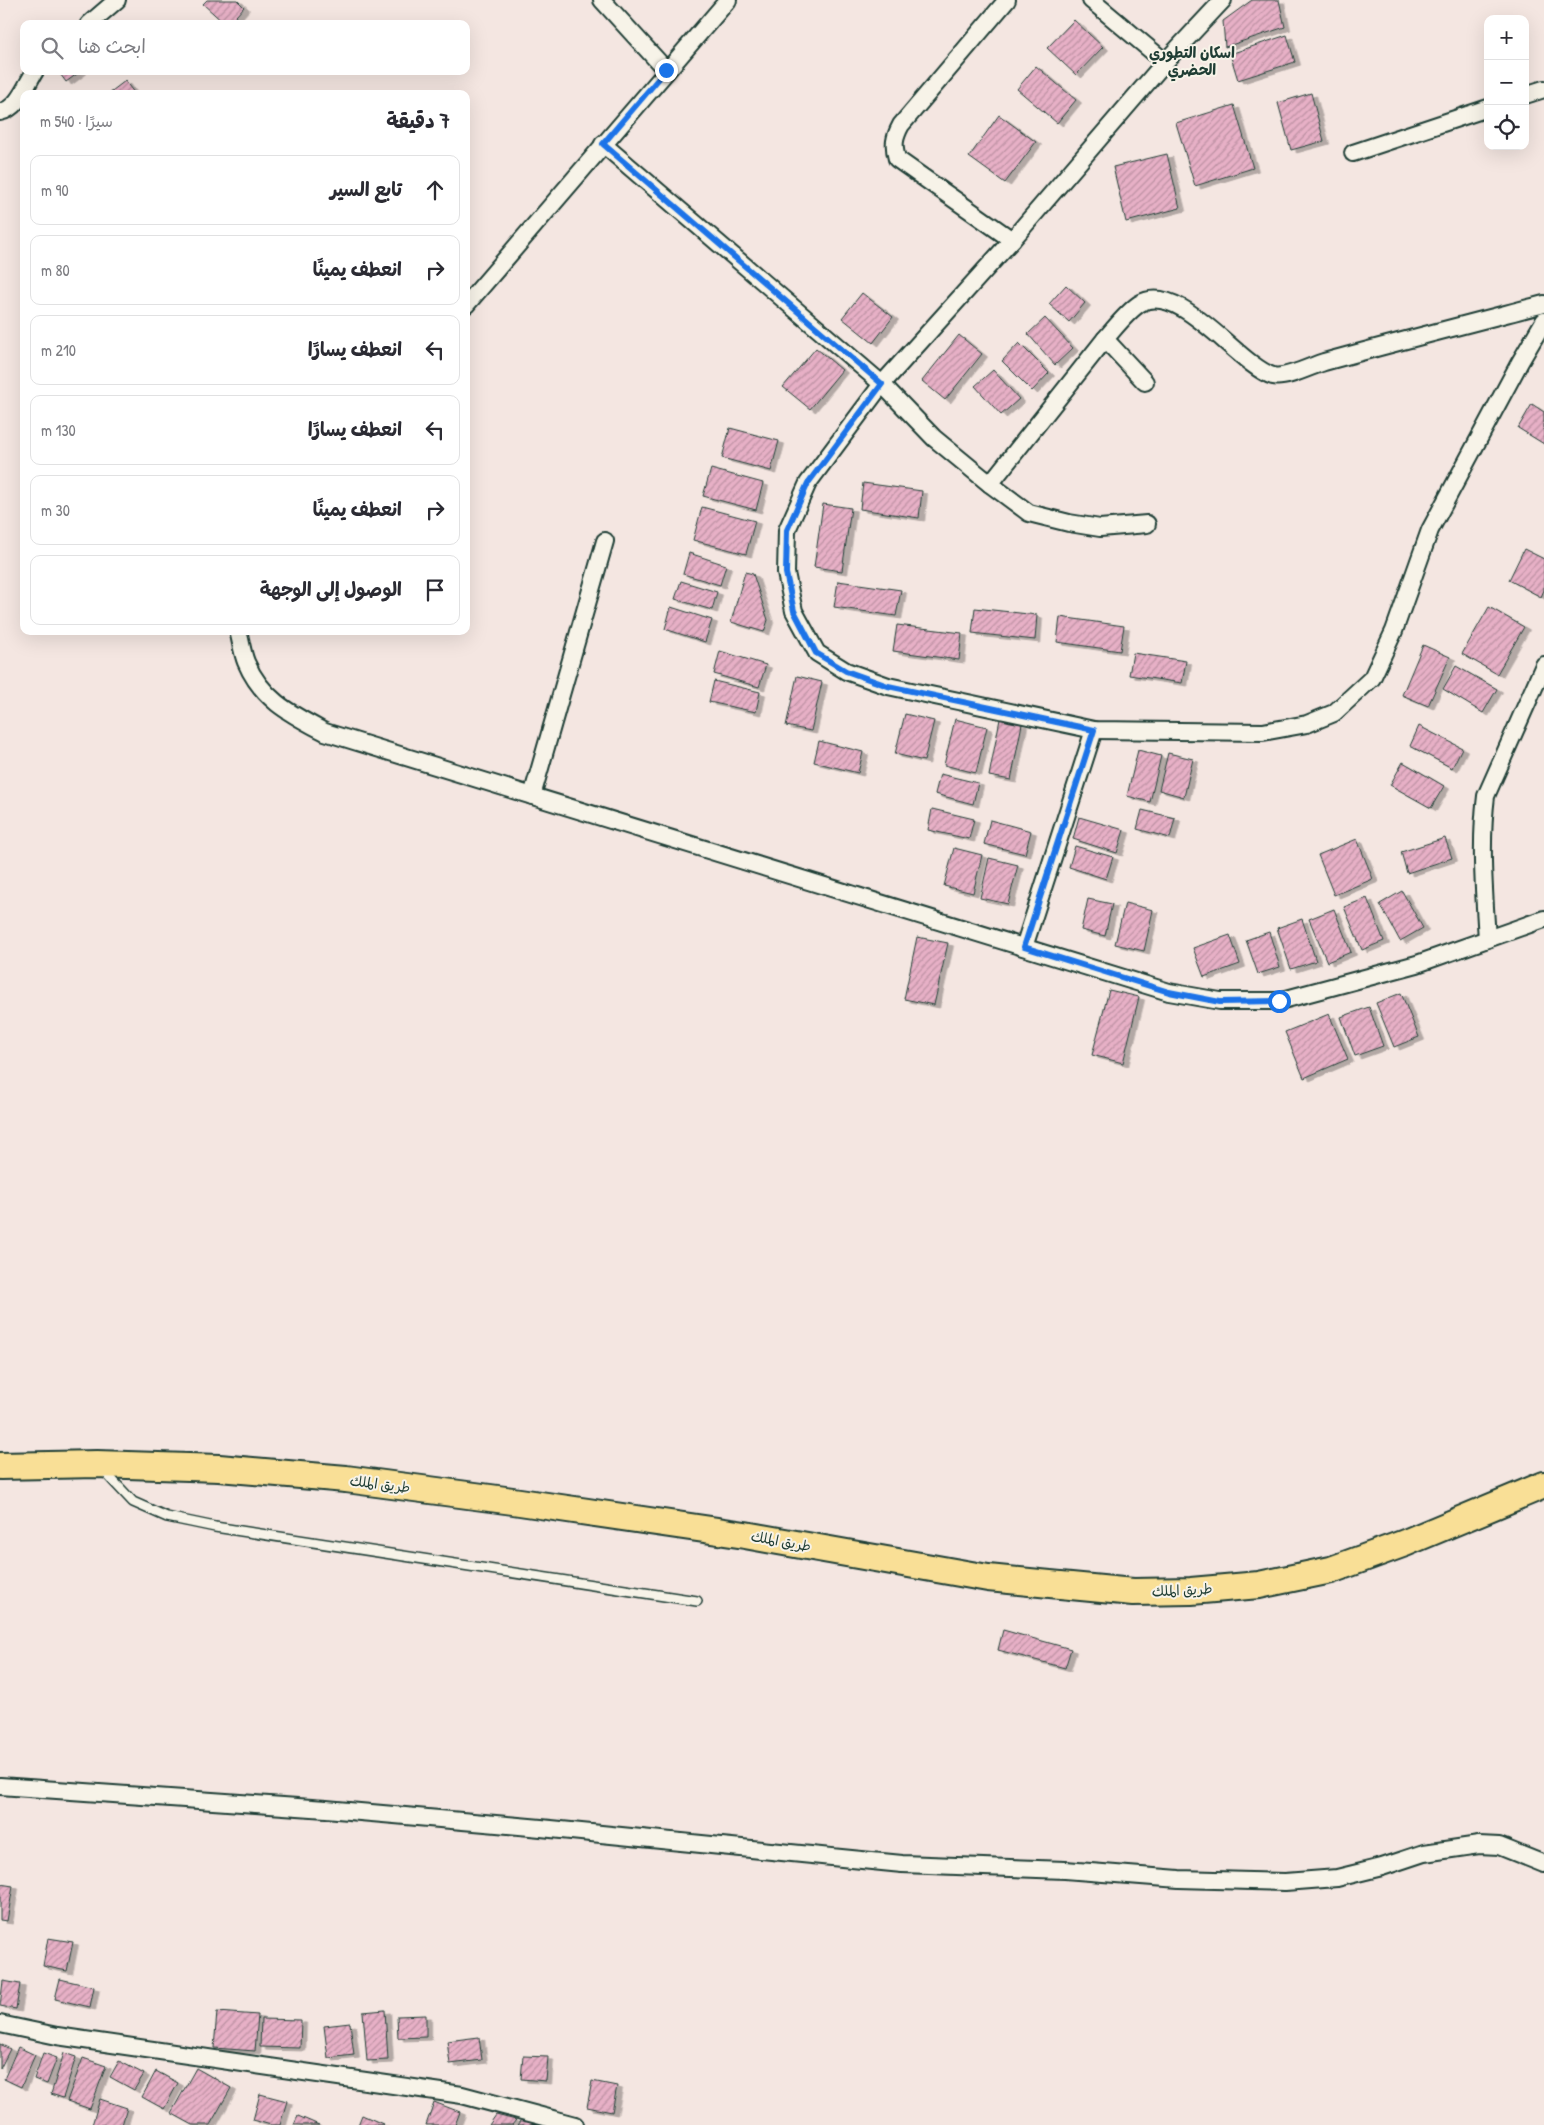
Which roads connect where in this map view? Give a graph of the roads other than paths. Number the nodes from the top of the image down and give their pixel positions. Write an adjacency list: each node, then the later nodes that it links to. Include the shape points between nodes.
1 (117, 0): 7 (street)
2 (602, 0): 9 (street)
3 (728, 0): 9 (street)
4 (1007, 0): 19 (street, via 901,125 893,144 897,158)
5 (1091, 0): 8 (street)
6 (1223, 0): 8 (street)
7 (94, 20)
8 (1165, 62): 19 (street)
9 (666, 70): 17 (street)
10 (34, 75): 12 (street)
11 (1544, 89): 13 (street)
12 (25, 90)
13 (1529, 95)
14 (20, 97): 16 (street, via 6,111)
15 (1484, 109): 18 (street)
16 (0, 112)
17 (603, 144): 20 (street); 25 (street)
18 (1353, 153)
19 (1012, 240): 25 (street)
20 (470, 300)
21 (1544, 304): 23 (street, via 1326,362 1289,375 1274,376 1257,367 1187,310 1159,300 1150,299 1139,304)
22 (1544, 321): 31 (street, via 1430,530 1394,631 1372,678 1334,713 1307,724 1263,732)
23 (1105, 339): 24 (street); 26 (street)
24 (1145, 382)
25 (882, 384): 26 (street, via 934,438); 31 (street, via 808,483 787,530 786,573 794,611 816,653 846,671 888,686)
26 (990, 484): 27 (street, via 1029,513 1100,528)
27 (1147, 524)
28 (605, 541): 32 (street)
29 (239, 635): 32 (street, via 246,662 268,697 295,716 325,732)
30 (1544, 666): 34 (street, via 1486,796 1483,884)
31 (1094, 730): 35 (street)
32 (532, 796): 35 (street)
33 (1544, 919): 34 (street)
34 (1487, 939): 35 (street, via 1417,964 1279,1001 1220,1002 1169,992)
35 (1024, 947)
36 (97, 1464): 37 (main road, طريق الملك); 38 (main road, طريق الملك, via 219,1468 346,1479 745,1535 988,1578 1133,1592 1259,1585 1331,1570); 39 (lane, via 134,1502 167,1518)
37 (0, 1466)
38 (1544, 1485)
39 (697, 1601)
40 (0, 1786): 41 (street, via 326,1809 902,1864 1065,1870 1179,1879 1285,1882 1337,1878 1424,1853 1479,1845 1499,1846)
41 (1544, 1864)
42 (0, 2024): 43 (street, via 57,2036 462,2095)
43 (575, 2125)

